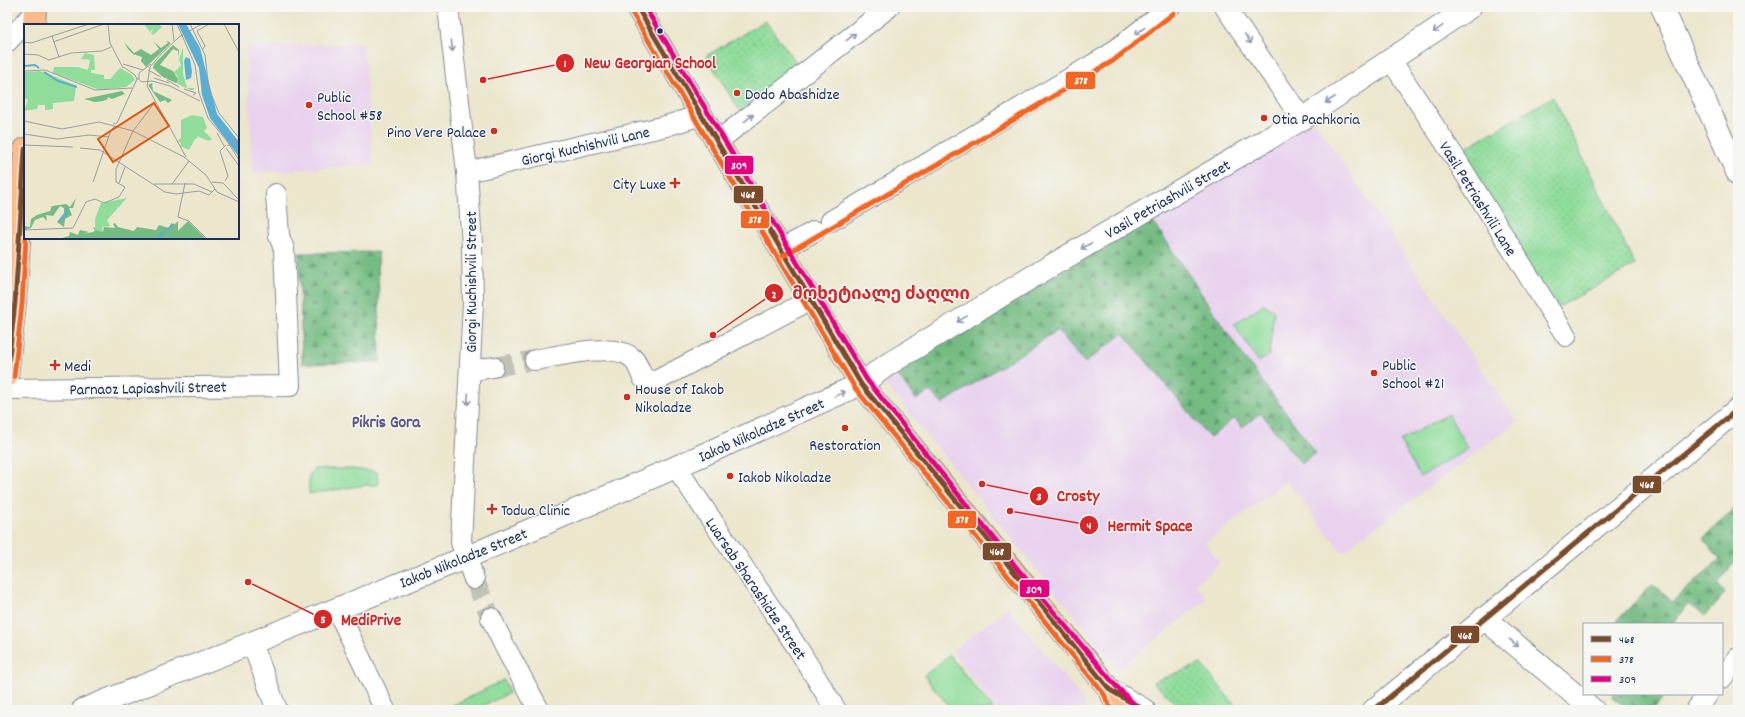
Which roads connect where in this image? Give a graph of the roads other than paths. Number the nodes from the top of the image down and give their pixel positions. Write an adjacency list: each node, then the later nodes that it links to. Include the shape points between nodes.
1 (448, 7): 17 (street, Giorgi Kuchishvili Street, one-way to 17)
2 (637, 7): 13 (main road)
3 (889, 7): 15 (street, one-way to 3)
4 (1170, 7): 20 (street, one-way to 20, via 1109,55)
5 (1226, 7): 14 (street, one-way to 14)
6 (1470, 7): 12 (street, Vasil Petriashvili Street, one-way to 12)
7 (1662, 7): 18 (street)
8 (34, 15): 9 (street)
9 (25, 24)
10 (24, 25): 11 (street)
11 (7, 42)
12 (1391, 60): 14 (street, Vasil Petriashvili Street, one-way to 14); 22 (street, Vasil Petriashvili Lane)
13 (701, 115): 15 (main road); 17 (street, Giorgi Kuchishvili Lane, via 666,126)
14 (1302, 118): 27 (street, Vasil Petriashvili Street, one-way to 27, via 1025,281 887,365)
15 (718, 141): 20 (main road)
16 (24, 164): 26 (main road, via 15,304)
17 (468, 172): 25 (street, Giorgi Kuchishvili Street, via 473,303)
18 (1738, 174)
19 (276, 194): 28 (street, Parnaoz Lapiashvili Street, via 279,236 284,249 290,386)
20 (780, 250): 21 (main road)
21 (810, 300): 23 (street, via 654,382 643,378 632,357 620,350 601,350); 27 (main road)
22 (1566, 336)
23 (535, 360)
24 (492, 367): 25 (street)
25 (470, 371): 31 (street, Giorgi Kuchishvili Street, one-way to 31, via 461,542)
26 (7, 376)
27 (861, 384): 30 (street, Iakob Nikoladze Street, one-way to 27); 39 (main road)
28 (7, 389)
29 (1738, 409): 35 (street)
30 (676, 467): 31 (street, Iakob Nikoladze Street); 45 (street, Luarsab Sharashidze Street, via 797,647)
31 (465, 558): 32 (street, Giorgi Kuchishvili Street); 33 (street, Iakob Nikoladze Street)
32 (474, 579)
33 (337, 609): 36 (street, Iakob Nikoladze Street); 43 (street)
34 (491, 618): 44 (street)
35 (1484, 618): 48 (street); 49 (street, one-way to 49)
36 (252, 642): 41 (street, Iakob Nikoladze Street); 42 (street)
37 (1738, 658): 38 (street)
38 (1723, 677)
39 (1110, 690): 46 (main road); 47 (street)
40 (1707, 695): 50 (street)
41 (83, 710)
42 (277, 710)
43 (385, 710)
44 (539, 710)
45 (836, 710)
46 (1119, 710)
47 (1144, 710)
48 (1374, 710)
49 (1593, 710)
50 (1696, 710)

